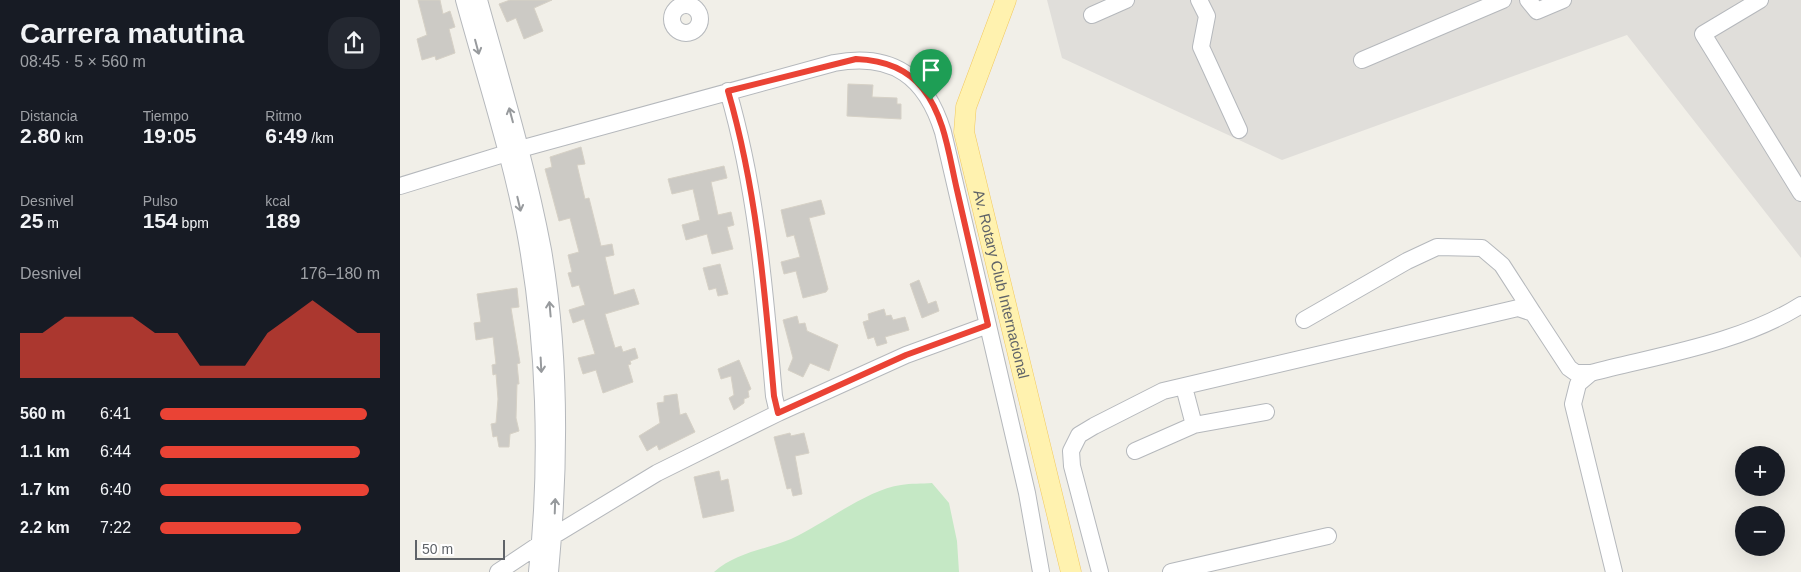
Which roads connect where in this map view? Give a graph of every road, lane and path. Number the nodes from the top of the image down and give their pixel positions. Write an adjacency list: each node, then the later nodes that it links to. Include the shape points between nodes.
1 (464, 0): 14 (street, one-way to 14)
2 (479, 0): 14 (street, one-way to 2)
3 (1006, 0): 33 (main road, Av. Rotary Club Internacional, via 966,107 964,132)
4 (1126, 0): 10 (street)
5 (1200, 0): 13 (street, via 1207,16 1201,47)
6 (1503, 0): 11 (street)
7 (1528, 0): 8 (street, via 1537,11)
8 (1564, 0)
9 (1760, 0): 16 (street, via 1703,34)
10 (1092, 15)
11 (1362, 60)
12 (728, 91): 14 (street); 20 (street, via 856,59 882,62 914,80 931,100 943,132); 24 (street, via 737,120 760,242)
13 (1239, 130)
14 (513, 151): 15 (street); 28 (street, via 542,250 553,336 557,447)
15 (400, 186)
16 (1801, 194)
17 (1801, 305): 21 (street, via 1750,332)
18 (1533, 313): 19 (street, via 1502,265 1482,248 1437,247); 21 (street, via 1569,368 1576,373); 22 (street, via 1518,308)
19 (1304, 320)
20 (988, 325): 24 (street, via 920,349); 32 (street, via 1027,493)
21 (1591, 373): 36 (street, via 1578,384 1573,404)
22 (1184, 387): 25 (street); 34 (street, via 1163,391 1094,426 1080,435 1071,451 1072,466)
23 (1266, 412): 25 (street)
24 (778, 413): 28 (street, via 657,473)
25 (1194, 426): 26 (street)
26 (1135, 451)
27 (1328, 536): 35 (street)
28 (547, 540): 29 (street); 30 (street); 31 (street)
29 (498, 572)
30 (537, 572)
31 (550, 572)
32 (1041, 572)
33 (1071, 572)
34 (1100, 572)
35 (1171, 572)
36 (1614, 572)

